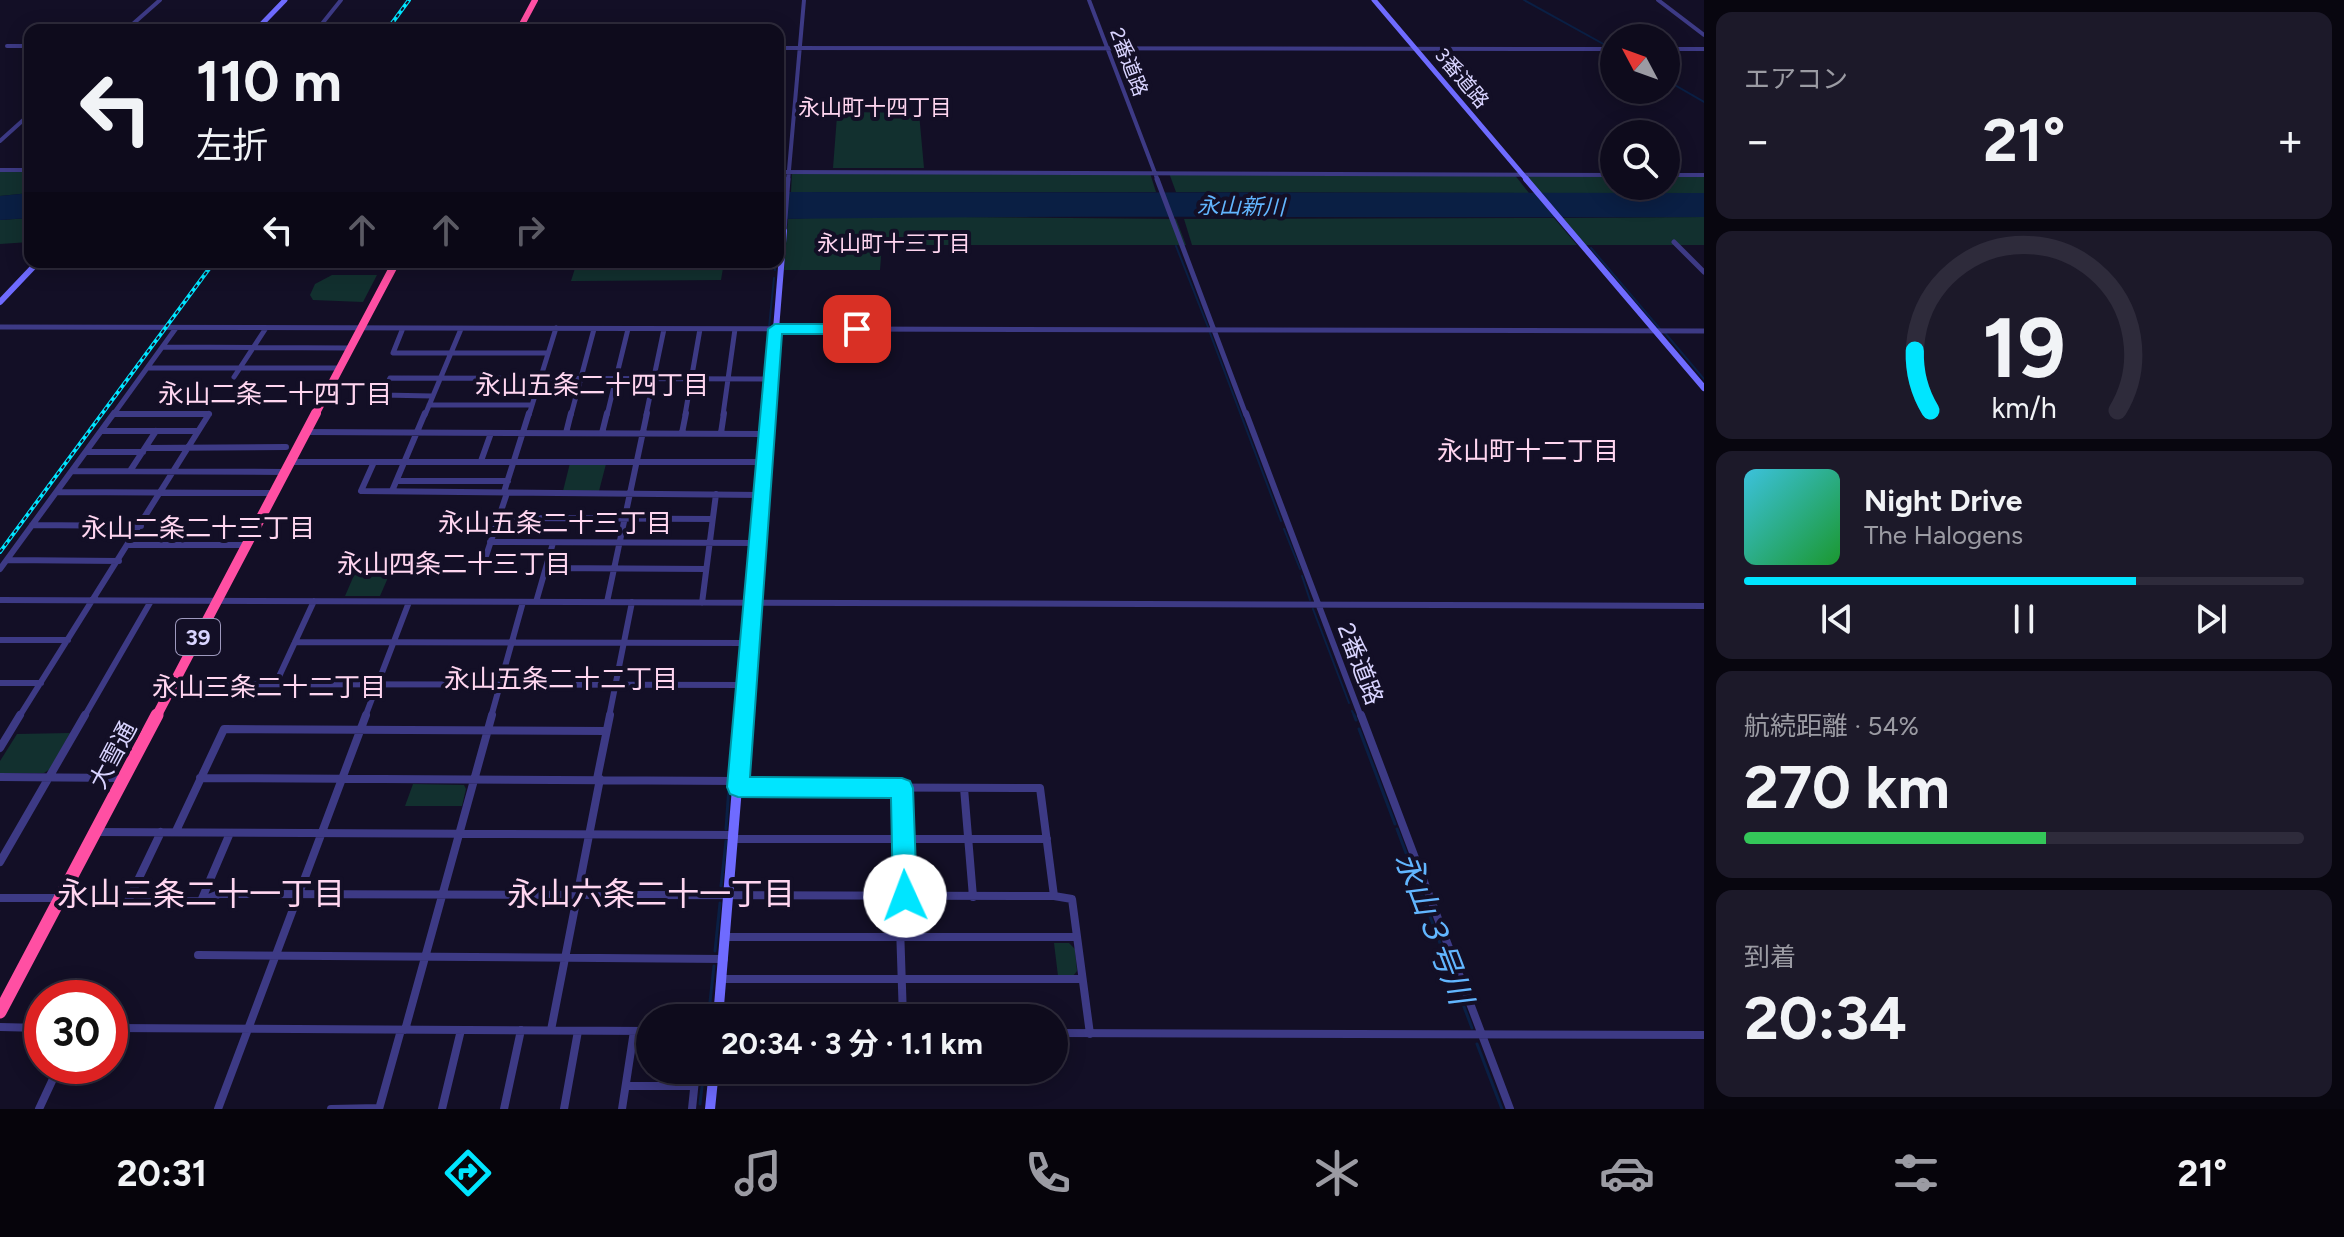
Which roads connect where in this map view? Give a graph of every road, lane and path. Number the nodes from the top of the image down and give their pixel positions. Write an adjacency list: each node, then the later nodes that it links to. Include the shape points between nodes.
1 (160, 0): 9 (street)
2 (285, 0): 10 (street)
3 (341, 0): 11 (street)
4 (535, 0): 12 (highway)
5 (804, 0): 17 (street)
6 (1089, 0): 18 (street, 2番道路)
7 (1374, 0): 19 (street, 3番道路)
8 (1658, 0): 13 (street)
9 (133, 24)
10 (262, 24)
11 (322, 24)
12 (522, 24)
13 (1704, 35)
14 (7, 46): 15 (street)
15 (24, 46)
16 (784, 48): 17 (street)
17 (800, 48): 18 (street); 28 (street)
18 (1107, 48): 19 (street); 29 (street, 2番道路)
19 (1416, 49): 20 (street); 33 (street, 3番道路)
20 (1600, 49)
21 (1680, 49): 22 (street)
22 (1704, 49)
23 (24, 119): 24 (street)
24 (0, 141)
25 (0, 170): 26 (street)
26 (24, 170)
27 (784, 172): 28 (street)
28 (789, 172): 29 (street); 34 (street)
29 (1155, 173): 33 (street); 54 (street, 2番道路)
30 (1600, 175): 33 (street)
31 (1680, 175): 32 (street)
32 (1704, 175)
33 (1524, 176): 55 (street, 3番道路)
34 (784, 231)
35 (1674, 242): 39 (street)
36 (32, 268): 40 (street)
37 (393, 268): 44 (highway, 大雪通 / 39)
38 (781, 268): 53 (street)
39 (1704, 272)
40 (0, 302)
41 (0, 327): 42 (street)
42 (176, 328): 43 (street); 57 (street)
43 (266, 328): 44 (street); 58 (street)
44 (361, 328): 45 (street); 59 (highway, 大雪通 / 39)
45 (403, 328): 47 (street); 60 (street, via 393,353)
46 (556, 328): 47 (street); 48 (street); 61 (street)
47 (461, 329): 60 (street)
48 (594, 329): 49 (street); 68 (street)
49 (628, 329): 50 (street); 69 (street)
50 (664, 329): 51 (street); 70 (street)
51 (700, 329): 52 (street); 71 (street)
52 (735, 329): 53 (street); 72 (street)
53 (775, 329): 54 (street); 73 (street)
54 (1214, 330): 55 (street); 147 (street, 2番道路)
55 (1660, 330): 56 (street); 74 (street)
56 (1704, 331)
57 (162, 347): 58 (street); 63 (street)
58 (253, 348): 59 (street); 62 (street)
59 (351, 348): 64 (highway, 大雪通 / 39)
60 (451, 353): 61 (street); 66 (street)
61 (548, 353): 67 (street)
62 (241, 367): 63 (street); 64 (street); 65 (street)
63 (148, 368): 78 (street)
64 (341, 368): 82 (highway, 大雪通 / 39)
65 (234, 377)
66 (440, 378): 67 (street); 75 (street); 75 (street, via 390,378 382,395)
67 (540, 378): 68 (street); 77 (street)
68 (580, 378): 69 (street); 86 (street)
69 (616, 378): 70 (street); 87 (street)
70 (654, 379): 71 (street); 88 (street)
71 (692, 379): 72 (street); 89 (street)
72 (729, 379): 73 (street); 90 (street)
73 (771, 379): 91 (street)
74 (1704, 388)
75 (432, 396): 76 (street)
76 (429, 405): 77 (street); 83 (street)
77 (532, 405): 85 (street)
78 (114, 414): 79 (street); 81 (street, via 209,414)
79 (102, 431): 80 (street); 95 (street)
80 (156, 431): 81 (street); 94 (street)
81 (198, 431): 93 (street)
82 (307, 432): 83 (street); 102 (highway, 大雪通 / 39)
83 (417, 433): 84 (street); 99 (street)
84 (491, 433): 85 (street); 96 (street)
85 (523, 433): 86 (street); 100 (street)
86 (566, 433): 87 (street)
87 (602, 433): 88 (street)
88 (642, 433): 89 (street); 97 (street)
89 (682, 433): 90 (street)
90 (721, 433): 91 (street)
91 (766, 434): 101 (street)
92 (286, 447): 93 (street)
93 (190, 448): 94 (street); 105 (street)
94 (144, 450): 95 (street); 104 (street)
95 (87, 452): 103 (street)
96 (481, 461): 99 (street); 100 (street)
97 (636, 461): 100 (street); 101 (street); 113 (street)
98 (374, 462): 99 (street); 102 (street); 108 (street, via 361,491)
99 (404, 462): 106 (street)
100 (514, 462): 107 (street)
101 (764, 462): 115 (street)
102 (288, 467): 105 (street); 111 (highway, 大雪通 / 39)
103 (73, 471): 104 (street); 109 (street)
104 (130, 471): 105 (street)
105 (175, 472): 110 (street)
106 (397, 481): 107 (street); 108 (street)
107 (508, 481): 112 (street)
108 (392, 491): 112 (street)
109 (57, 492): 110 (street); 119 (street)
110 (162, 493): 111 (street); 120 (street)
111 (274, 493): 127 (highway, 大雪通 / 39)
112 (506, 493): 113 (street); 116 (street)
113 (629, 494): 114 (street); 117 (street)
114 (716, 494): 115 (street); 118 (street)
115 (761, 495): 125 (street)
116 (498, 518): 117 (street); 121 (street)
117 (624, 518): 118 (street); 123 (street)
118 (712, 519): 124 (street)
119 (32, 525): 120 (street); 129 (street)
120 (141, 526): 126 (street)
121 (490, 542): 122 (street); 128 (street)
122 (553, 543): 123 (street); 131 (street)
123 (619, 543): 124 (street); 132 (street)
124 (709, 543): 125 (street); 134 (street)
125 (757, 543): 146 (street)
126 (129, 545): 127 (street); 130 (street)
127 (247, 545): 139 (highway, 大雪通 / 39)
128 (486, 556)
129 (6, 560): 130 (street); 133 (street)
130 (119, 561): 136 (street)
131 (546, 568): 132 (street); 142 (street)
132 (613, 568): 134 (street); 143 (street)
133 (0, 569)
134 (706, 569): 145 (street)
135 (0, 600): 136 (street)
136 (93, 601): 137 (street); 150 (street)
137 (151, 601): 139 (street); 171 (street)
138 (314, 601): 139 (street); 140 (street); 151 (street)
139 (217, 602): 160 (highway, 大雪通 / 39)
140 (409, 602): 141 (street); 152 (street)
141 (523, 602): 142 (street); 153 (street)
142 (536, 602): 143 (street)
143 (607, 602): 144 (street)
144 (632, 602): 145 (street); 154 (street)
145 (702, 603): 146 (street)
146 (752, 603): 147 (street); 155 (street)
147 (1319, 605): 148 (street); 228 (street, 2番道路)
148 (1704, 606)
149 (0, 640): 150 (street)
150 (68, 640): 157 (street)
151 (295, 642): 152 (street); 158 (street)
152 (394, 642): 153 (street); 159 (street)
153 (512, 642): 154 (street); 161 (street)
154 (624, 642): 155 (street); 162 (street)
155 (749, 643): 163 (street)
156 (0, 683): 157 (street)
157 (41, 683): 165 (street)
158 (276, 683): 159 (street); 160 (street)
159 (378, 683): 161 (street); 166 (street)
160 (173, 684): 172 (highway, 大雪通 / 39)
161 (500, 684): 162 (street); 167 (street)
162 (617, 684): 163 (street); 168 (street)
163 (746, 685): 177 (street)
164 (0, 729): 165 (street)
165 (12, 729): 169 (street)
166 (361, 730): 167 (street); 173 (street, via 224,729); 174 (street)
167 (487, 731): 168 (street); 176 (street)
168 (606, 731): 175 (street)
169 (0, 748)
170 (0, 777): 171 (street)
171 (51, 777): 172 (street); 191 (street)
172 (123, 778): 181 (highway, 大雪通 / 39)
173 (200, 778): 174 (street); 180 (street)
174 (343, 779): 176 (street); 184 (street)
175 (598, 779): 176 (street); 177 (street); 186 (street)
176 (474, 780): 185 (street)
177 (738, 784): 178 (street); 187 (street)
178 (902, 788): 179 (street); 188 (street)
179 (964, 788): 189 (street); 190 (street, via 1040,788)
180 (176, 831): 182 (street); 183 (street)
181 (95, 832): 182 (street); 200 (highway, 大雪通 / 39)
182 (161, 832): 201 (street, via 127,903)
183 (230, 833): 184 (street); 201 (street)
184 (323, 833): 185 (street); 192 (street)
185 (459, 833): 186 (street); 193 (street)
186 (589, 834): 187 (street); 194 (street)
187 (734, 837): 188 (street); 195 (street)
188 (903, 839): 189 (street); 196 (street)
189 (969, 839): 190 (street); 198 (street)
190 (1047, 839): 197 (street)
191 (0, 862)
192 (300, 894): 193 (street); 201 (street, via 219,894); 206 (street)
193 (442, 895): 194 (street); 207 (street)
194 (577, 895): 195 (street); 208 (street)
195 (729, 896): 196 (street); 202 (street)
196 (902, 896): 198 (street); 203 (street)
197 (1054, 896): 198 (street); 204 (street, via 1072,899)
198 (973, 897)
199 (0, 898): 200 (street)
200 (60, 898): 215 (highway, 大雪通 / 39)
201 (201, 901)
202 (726, 937): 203 (street); 209 (street)
203 (900, 937): 204 (street); 211 (street)
204 (1076, 937): 212 (street)
205 (198, 955): 206 (street)
206 (277, 956): 207 (street); 219 (street)
207 (425, 957): 208 (street); 220 (street)
208 (565, 957): 209 (street); 223 (street)
209 (724, 959): 210 (street)
210 (722, 979): 211 (street); 213 (street)
211 (902, 979): 212 (street); 214 (street)
212 (1082, 979): 227 (street)
213 (719, 1004)
214 (903, 1004)
215 (0, 1012)
216 (0, 1027): 217 (street)
217 (24, 1028)
218 (128, 1028): 219 (street)
219 (248, 1029): 220 (street); 235 (street)
220 (403, 1030): 221 (street); 237 (street)
221 (461, 1030): 222 (street); 238 (street)
222 (521, 1030): 223 (street); 239 (street)
223 (551, 1030): 224 (street)
224 (578, 1031): 225 (street); 240 (street)
225 (634, 1031): 232 (street)
226 (1068, 1033): 227 (street)
227 (1090, 1034): 228 (street)
228 (1482, 1035): 229 (street); 244 (street, 2番道路)
229 (1704, 1035)
230 (51, 1084): 234 (street)
231 (713, 1084): 243 (street)
232 (626, 1086): 233 (street); 241 (street)
233 (694, 1086): 242 (street)
234 (39, 1109)
235 (218, 1109)
236 (331, 1109): 237 (street)
237 (379, 1109)
238 (442, 1109)
239 (504, 1109)
240 (564, 1109)
241 (622, 1109)
242 (692, 1109)
243 (710, 1109)
244 (1510, 1109)

